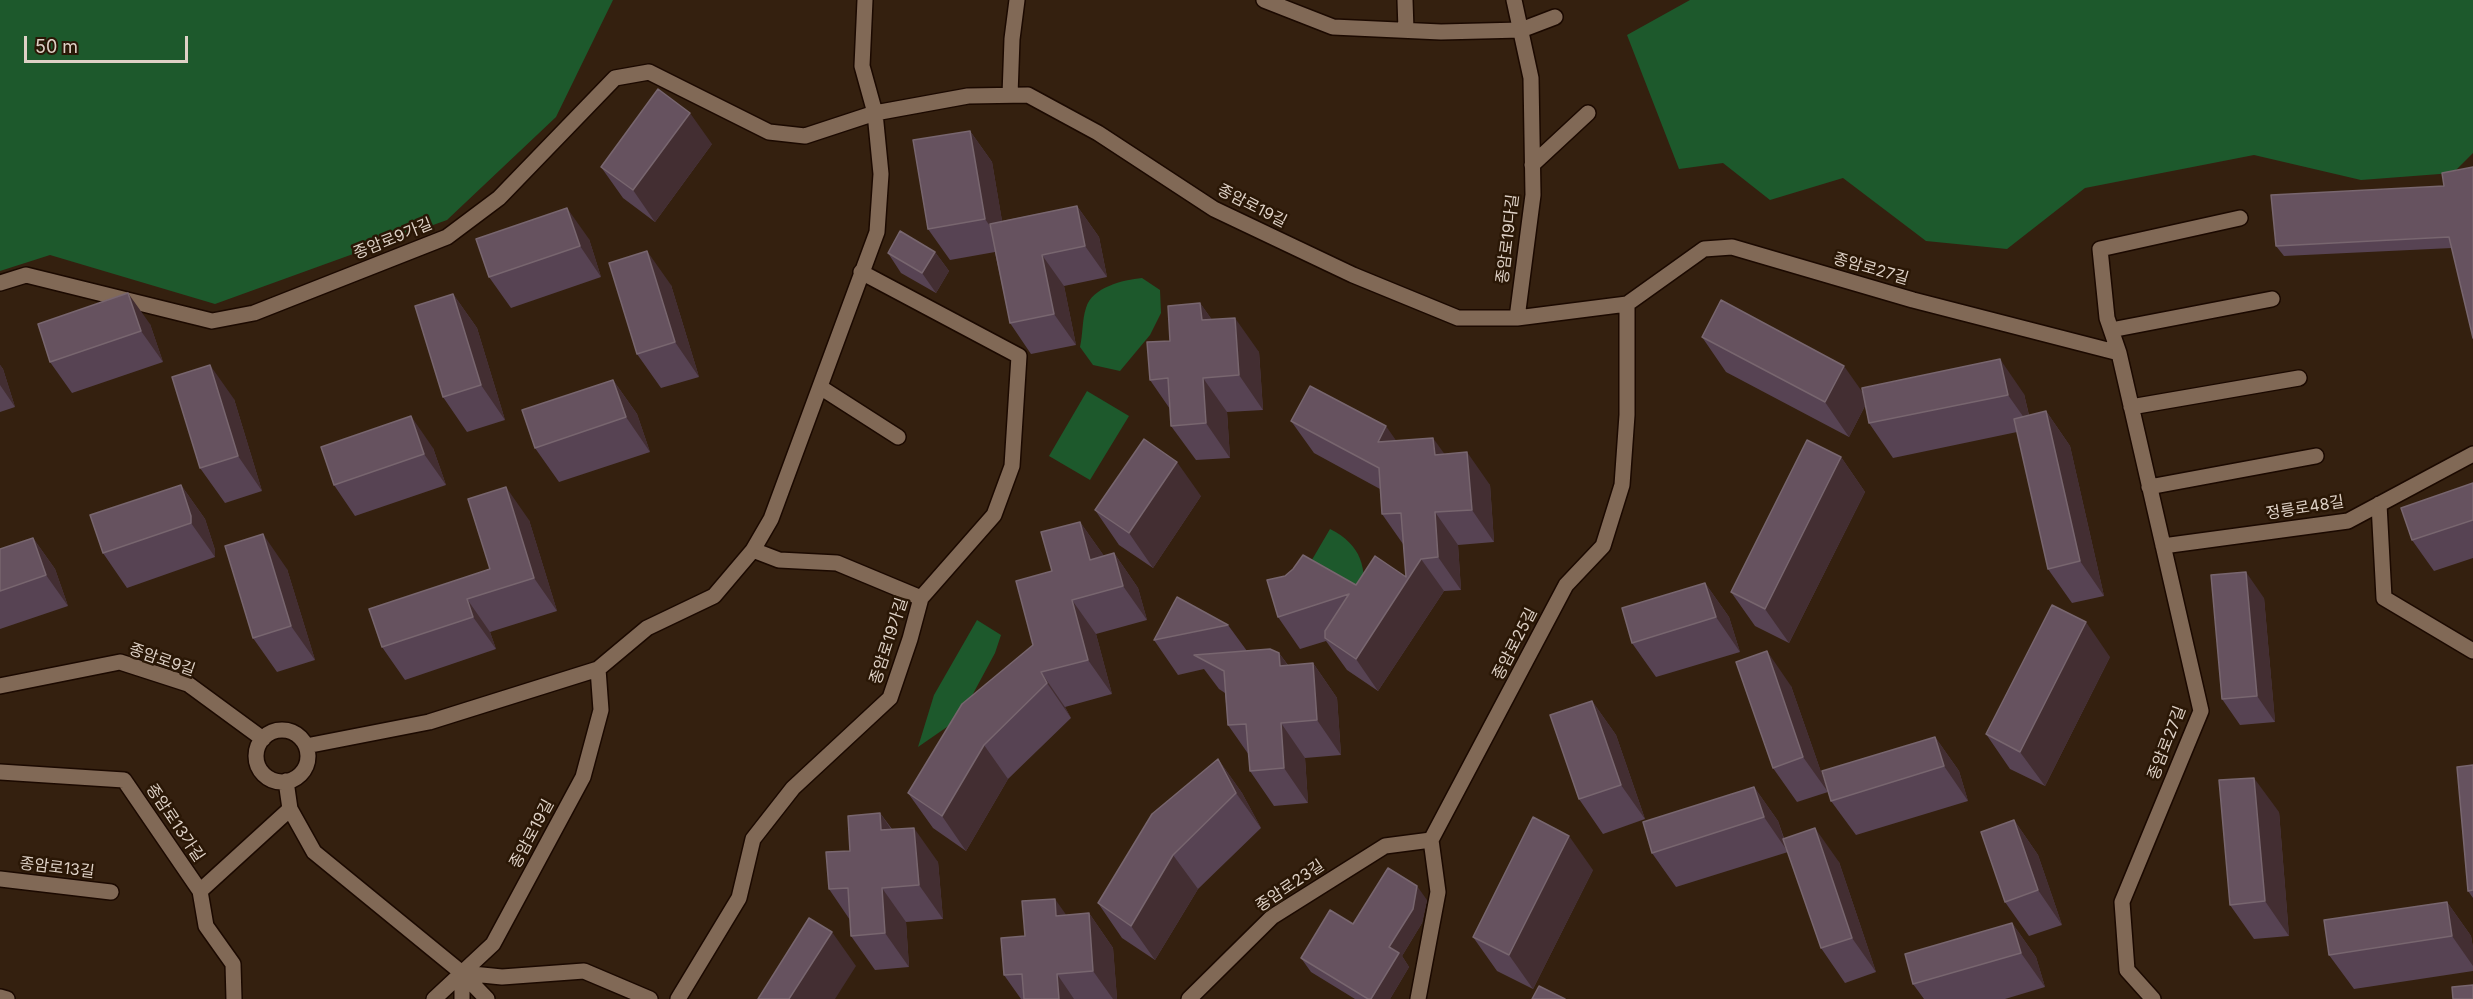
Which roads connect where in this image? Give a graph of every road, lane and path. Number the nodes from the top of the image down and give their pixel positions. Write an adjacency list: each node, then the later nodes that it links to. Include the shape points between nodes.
1 (865, 0): 10 (street, via 862,66)
2 (1017, 0): 9 (street)
3 (1264, 0): 7 (street, via 1333,27)
4 (1405, 0): 7 (street)
5 (1514, 0): 8 (street, 종암로19다길)
6 (1555, 17): 8 (street)
7 (1406, 30): 8 (street)
8 (1521, 30): 12 (street, 종암로19다길, via 1531,78)
9 (1010, 95): 10 (street, 종암로19길, via 968,96); 18 (street, 종암로19길, via 1028,95 1098,133 1214,209 1353,275 1458,318)
10 (875, 113): 14 (street, via 881,174 877,232); 15 (street, 종암로9가길, via 805,136 769,132 649,72 615,78 499,198 447,237 254,313 212,321 26,275)
11 (1588, 113): 12 (street)
12 (1532, 165): 18 (street, 종암로19다길, via 1533,195)
13 (2240, 218): 19 (street, 종암로27길, via 2100,249)
14 (861, 272): 22 (street); 31 (street, 종암로19가길, via 1019,356 1012,466 994,515)
15 (0, 283)
16 (2272, 299): 19 (street)
17 (1628, 304): 18 (street, 종암로19길); 20 (street, 종암로27길, via 1704,249 1731,247 1913,300); 40 (street, 종암로25길, via 1622,485 1603,546 1566,585)
18 (1517, 318)
19 (2111, 330): 20 (street, 종암로27길)
20 (2119, 353): 23 (street, 종암로27길)
21 (2299, 378): 23 (street)
22 (820, 387): 24 (street); 30 (street, via 771,519)
23 (2131, 407): 27 (street, 종암로27길)
24 (898, 437)
25 (2473, 454): 28 (street, 정릉로48길)
26 (2316, 456): 27 (street)
27 (2149, 487): 29 (street, 종암로27길)
28 (2379, 504): 29 (street, 정릉로48길, via 2348,521); 32 (street, via 2384,598)
29 (2163, 546): 56 (street, 종암로27길, via 2201,711 2122,902 2127,970)
30 (753, 550): 31 (street, via 778,561 837,563); 33 (street, via 714,596 647,628)
31 (921, 598): 53 (street, 종암로19가길, via 890,699 793,788 753,839 739,898)
32 (2473, 651)
33 (598, 669): 36 (street, via 429,722); 44 (street, 종암로19길, via 601,710 583,777 493,944)
34 (0, 686): 35 (street, 종암로9길, via 120,662 188,684)
35 (263, 739): 36 (street, via 277,730 286,730); 38 (street, via 256,755 262,772 269,778)
36 (306, 746): 38 (street, via 304,769)
37 (0, 772): 42 (street, 종암로13가길, via 124,780)
38 (286, 781): 39 (street)
39 (290, 809): 42 (street); 44 (street, via 314,852)
40 (1431, 840): 54 (street, 종암로23길, via 1385,846 1272,917); 55 (street, via 1438,892)
41 (0, 879): 43 (street, 종암로13길)
42 (200, 891): 47 (street, 종암로13가길, via 206,926 233,964)
43 (111, 892)
44 (462, 972): 48 (street, 종암로19길); 49 (street); 50 (street); 51 (street); 52 (street, via 502,977 584,971)
45 (0, 997): 46 (street)
46 (7, 999)
47 (234, 999)
48 (434, 999)
49 (449, 999)
50 (462, 999)
51 (487, 999)
52 (650, 999)
53 (678, 999)
54 (1189, 999)
55 (1418, 999)
56 (2153, 999)

